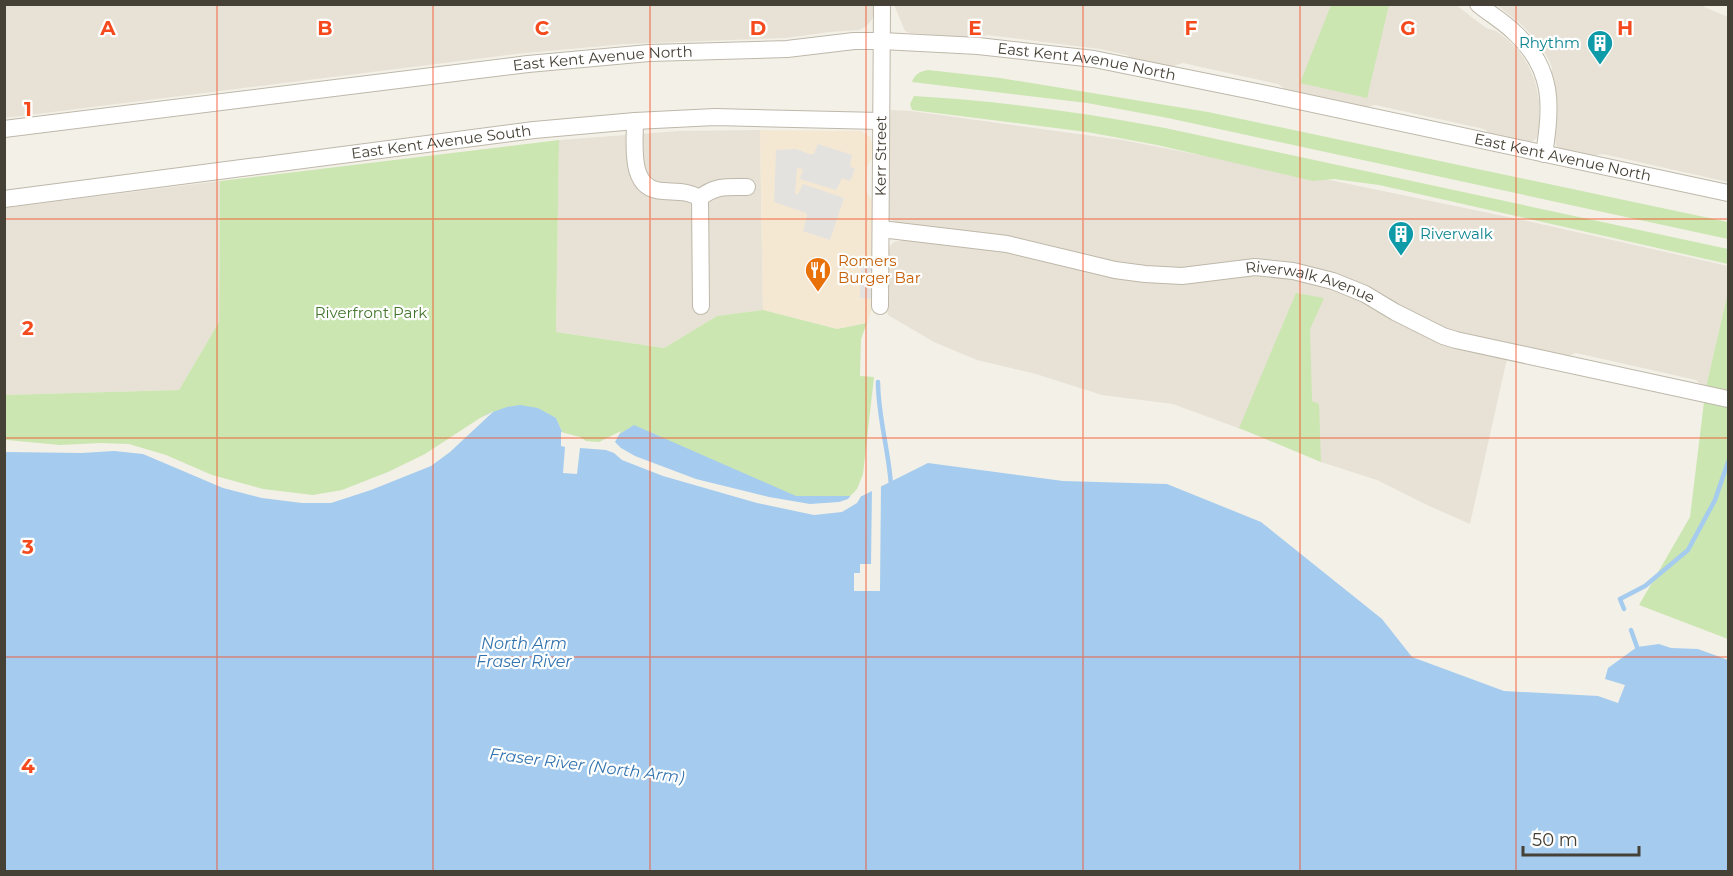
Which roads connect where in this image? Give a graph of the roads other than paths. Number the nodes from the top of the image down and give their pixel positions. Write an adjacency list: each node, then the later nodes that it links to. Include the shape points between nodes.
1 (882, 4): 3 (street, Kerr Street)
2 (1478, 4): 7 (street, via 1517,35 1542,71 1550,104)
3 (882, 41): 5 (street, Kerr Street); 6 (street, East Kent Avenue North, via 649,53 528,64); 7 (street, East Kent Avenue North, via 978,46 1094,59)
4 (635, 121): 5 (street, East Kent Avenue South, via 715,117); 10 (street, via 636,171 641,180 662,192 676,190); 11 (street, East Kent Avenue South, via 534,130)
5 (880, 121): 12 (street, Kerr Street)
6 (4, 129)
7 (1544, 154): 9 (street, East Kent Avenue North)
8 (747, 187): 10 (street, via 722,187)
9 (1728, 193)
10 (700, 198): 13 (street)
11 (4, 199)
12 (881, 229): 14 (street, Kerr Street); 15 (street, Riverwalk Avenue, via 1007,244 1145,274 1182,276 1255,267 1293,271 1365,294 1456,340)
13 (701, 306)
14 (880, 306)
15 (1728, 399)

